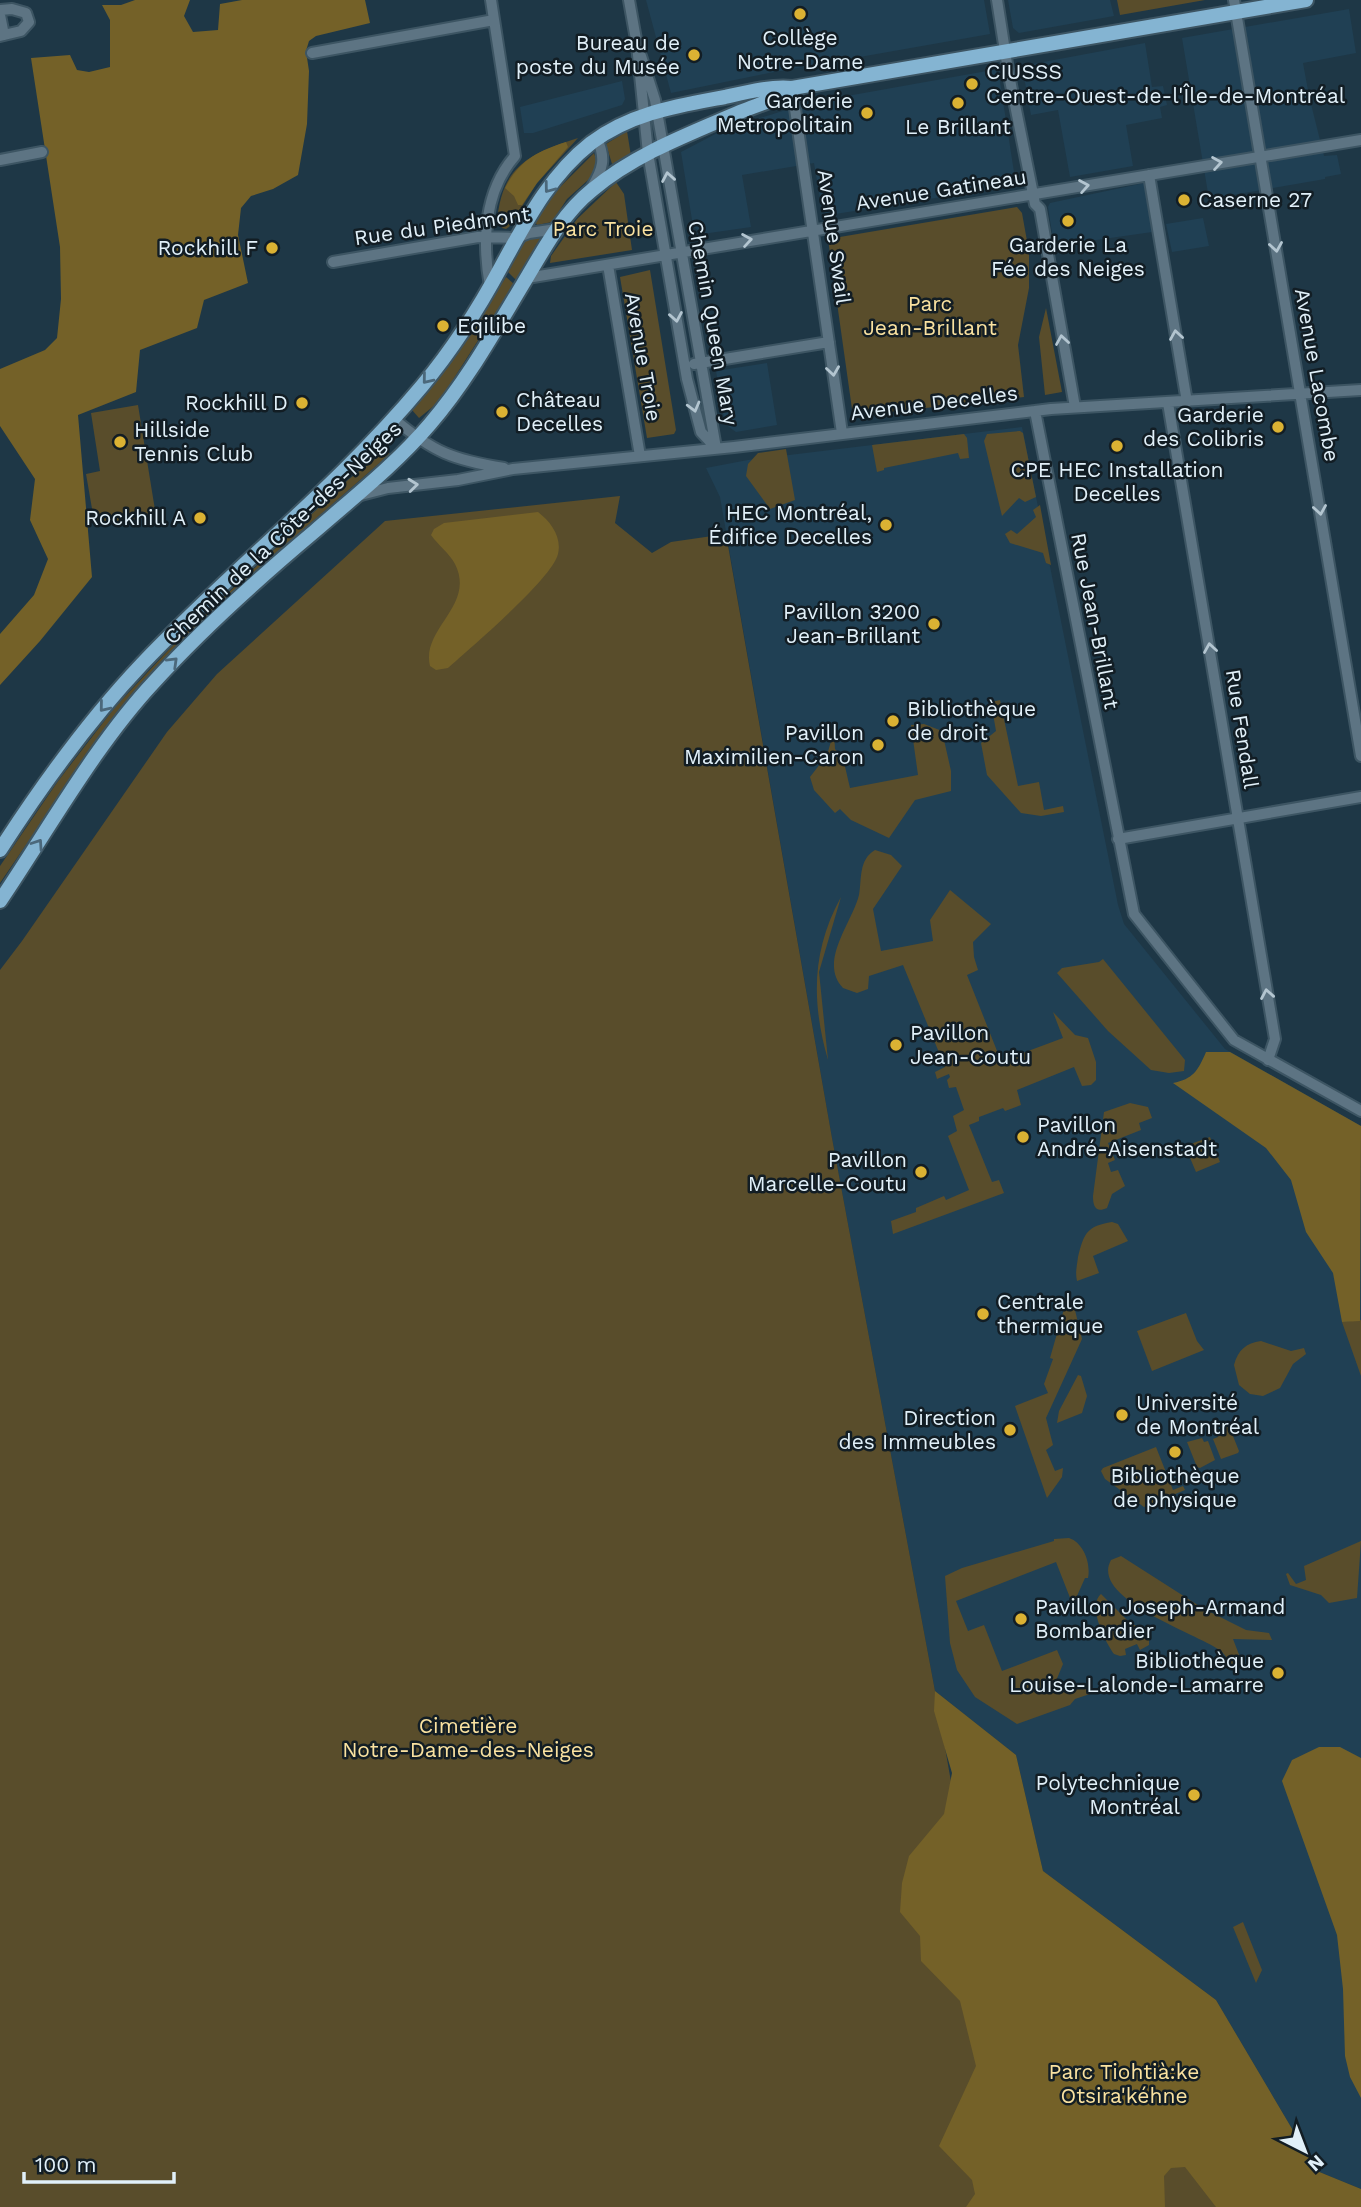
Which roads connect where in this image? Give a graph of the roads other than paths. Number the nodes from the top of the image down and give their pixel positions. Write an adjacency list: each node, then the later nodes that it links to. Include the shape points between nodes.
1 (491, 0): 7 (street)
2 (629, 0): 12 (street, Chemin Queen Mary)
3 (997, 0): 9 (street)
4 (1306, 0): 5 (main road, Chemin de la Côte-des-Neiges)
5 (1235, 6): 9 (main road, Chemin de la Côte-des-Neiges); 18 (street, Avenue Lacombe)
6 (0, 13): 8 (street); 8 (street, via 20,10 28,17 27,27)
7 (494, 20): 10 (street); 25 (street, via 515,156 494,191)
8 (2, 36)
9 (1006, 51): 11 (main road, Chemin de la Côte-des-Neiges); 22 (street)
10 (312, 53)
11 (792, 88): 12 (main road, Chemin de la Côte-des-Neiges); 15 (main road, Chemin de la Côte-des-Neiges, via 782,97); 24 (street, Avenue Swail)
12 (650, 113): 13 (main road, Chemin de la Côte-des-Neiges); 15 (street, Chemin Queen Mary); 17 (street, Chemin Queen Mary)
13 (597, 139): 21 (street, Chemin de la Côte-des-Neiges, via 603,167); 26 (main road, Chemin de la Côte-des-Neiges, one-way to 26, via 548,188)
14 (1361, 140): 18 (street, Avenue Gatineau)
15 (663, 146): 17 (main road, Chemin de la Côte-des-Neiges); 27 (street, Chemin Queen Mary, one-way to 15)
16 (42, 152): 19 (street)
17 (648, 153): 21 (main road, Chemin de la Côte-des-Neiges); 28 (street, Chemin Queen Mary)
18 (1261, 156): 20 (street, Avenue Gatineau, one-way to 18); 37 (street, Avenue Lacombe, one-way to 37)
19 (0, 160)
20 (1149, 175): 22 (street, Avenue Gatineau, one-way to 20); 38 (street, one-way to 20)
21 (589, 192): 23 (main road, Chemin de la Côte-des-Neiges)
22 (1033, 194): 24 (street, Avenue Gatineau); 40 (street, one-way to 22, via 1040,209)
23 (557, 229): 26 (street, Rue du Piedmont); 31 (main road, Chemin de la Côte-des-Neiges)
24 (814, 230): 27 (street, Avenue Gatineau, one-way to 24); 33 (street, Avenue Swail)
25 (487, 237): 26 (street, Rue du Piedmont); 29 (street, Rue du Piedmont); 32 (street)
26 (516, 238): 32 (main road, Chemin de la Côte-des-Neiges)
27 (680, 252): 28 (street, Avenue Gatineau); 34 (street, Chemin Queen Mary)
28 (665, 255): 30 (street, Avenue Gatineau); 35 (street, Chemin Queen Mary, one-way to 35)
29 (334, 262)
30 (608, 265): 31 (street, Avenue Gatineau); 46 (street, Avenue Troie)
31 (527, 278): 44 (main road, Chemin de la Côte-des-Neiges, via 462,383)
32 (490, 286): 42 (main road, Chemin de la Côte-des-Neiges, one-way to 42, via 438,365)
33 (829, 341): 34 (street); 43 (street, Avenue Swail, one-way to 43)
34 (701, 363): 35 (street); 45 (street, Chemin Queen Mary)
35 (684, 365): 45 (street, Chemin Queen Mary, one-way to 45, via 701,432)
36 (1361, 390): 37 (street, Avenue Decelles)
37 (1301, 395): 38 (street, Avenue Decelles); 49 (street, Avenue Lacombe, one-way to 49)
38 (1187, 402): 39 (street, Avenue Decelles)
39 (1168, 403): 40 (street, Avenue Decelles); 51 (street, Rue Fendall, one-way to 39)
40 (1075, 407): 41 (street, Avenue Decelles)
41 (1035, 411): 43 (street, Avenue Decelles); 52 (street, Rue Jean-Brillant)
42 (394, 419): 44 (street, Avenue Decelles); 53 (main road, Chemin de la Côte-des-Neiges, one-way to 53, via 141,665 86,729)
43 (842, 433): 45 (street, Avenue Decelles)
44 (418, 439): 47 (street, Avenue Decelles, via 458,460); 48 (main road, Chemin de la Côte-des-Neiges)
45 (716, 449): 46 (street, Avenue Decelles)
46 (640, 456): 47 (street, Avenue Decelles)
47 (513, 469): 48 (street, Avenue Decelles, one-way to 47)
48 (354, 497): 54 (main road, Chemin de la Côte-des-Neiges, one-way to 48, via 105,744 147,690 265,574)
49 (1361, 756)
50 (1361, 797): 51 (street)
51 (1237, 818): 52 (street); 55 (street, Rue Fendall, one-way to 51, via 1275,1039)
52 (1118, 839): 55 (street, Rue Jean-Brillant, via 1131,907 1139,923 1229,1034)
53 (0, 850)
54 (0, 901)
55 (1268, 1060): 56 (street, Rue Jean-Brillant)
56 (1361, 1111)

